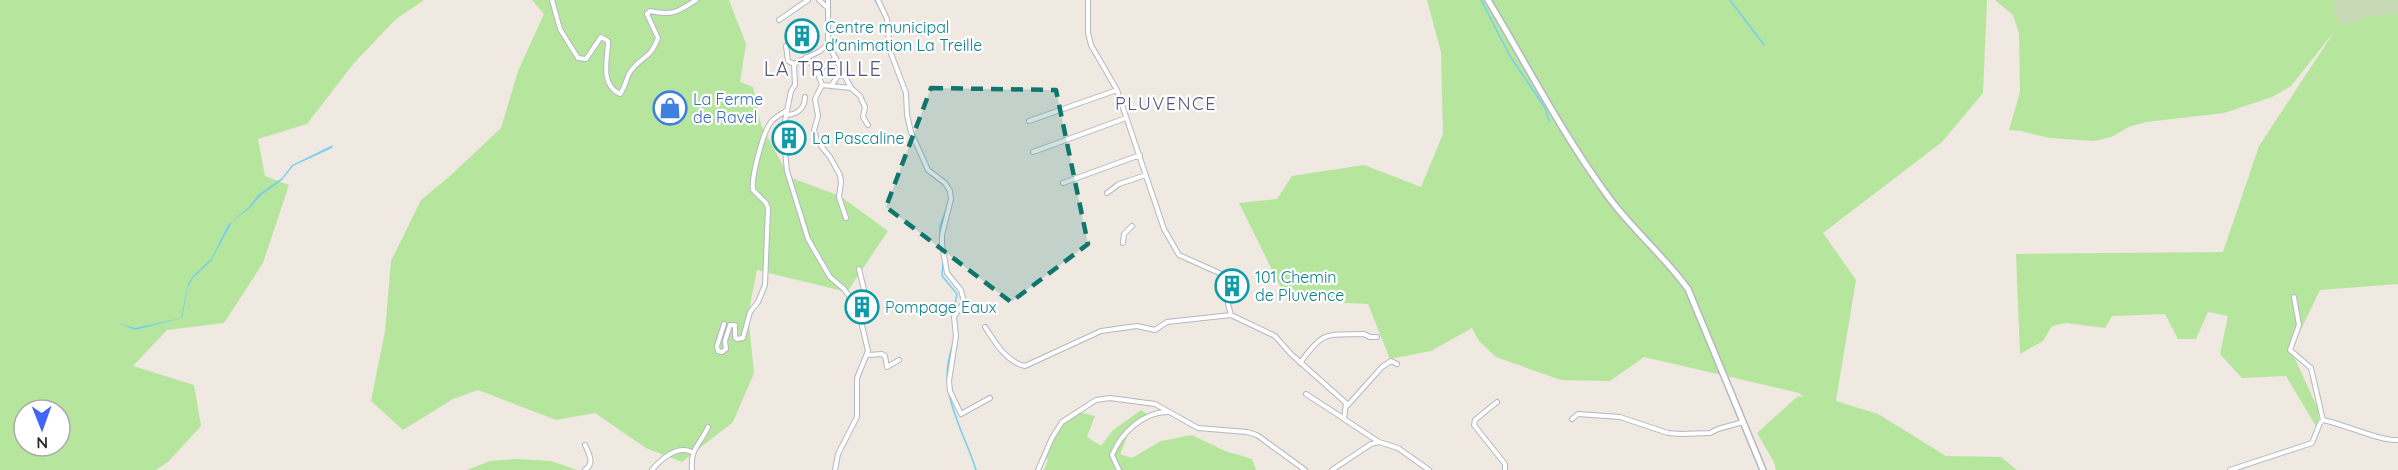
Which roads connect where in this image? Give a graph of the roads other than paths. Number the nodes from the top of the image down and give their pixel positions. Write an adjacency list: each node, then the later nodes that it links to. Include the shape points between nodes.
1 (552, 0): 2 (street, via 560,28 578,58 586,58 601,37 608,40 604,73 620,94 630,73 653,51 658,38 647,14 650,10 666,15)
2 (696, 0)
3 (808, 0): 10 (street)
4 (819, 0): 9 (street)
5 (828, 0): 9 (street)
6 (878, 0): 47 (street, via 887,19 890,51 906,93 911,132 928,170 950,191 942,244 947,273 961,290 964,302 954,318 957,336 949,372 950,391 961,414)
7 (1088, 0): 21 (street, via 1090,45)
8 (1488, 0): 54 (main road, via 1557,118 1612,201 1688,289)
9 (828, 8): 11 (street)
10 (779, 20)
11 (828, 44): 13 (street); 14 (street)
12 (786, 46): 15 (street, via 788,61)
13 (806, 57): 15 (street); 16 (street)
14 (836, 58): 16 (street); 17 (street)
15 (794, 64): 23 (street, via 795,85)
16 (817, 71): 18 (street)
17 (844, 75): 19 (street, via 838,76); 20 (street)
18 (822, 85): 19 (street); 32 (street, via 815,99 818,116 814,130 840,175 839,197)
19 (831, 86): 20 (street)
20 (851, 88): 26 (street, via 860,96)
21 (1117, 90): 24 (street); 25 (street)
22 (805, 97): 23 (street, via 801,109)
23 (787, 113): 37 (street, via 783,144 786,171 805,231 830,277); 39 (street, via 769,125 759,147 753,177 753,190 768,208 765,285 750,312 743,338 735,338 735,325 730,324 724,352 718,351 717,346)
24 (1126, 118): 27 (street); 28 (street)
25 (1029, 120)
26 (868, 125)
27 (1033, 152)
28 (1140, 155): 29 (street); 30 (street)
29 (1146, 175): 31 (street, via 1119,184); 38 (street, via 1156,211 1176,253 1226,276)
30 (1063, 183)
31 (1107, 193)
32 (846, 218)
33 (1132, 225): 34 (street, via 1124,234)
34 (1123, 243)
35 (859, 269): 37 (street, via 866,298)
36 (2294, 297): 53 (street, via 2298,325 2290,351 2311,368)
37 (858, 308): 42 (street)
38 (1231, 315): 40 (street, via 1167,322 1155,330 1137,326 1101,331 1025,366 998,346); 44 (street, via 1275,336)
39 (724, 324)
40 (985, 327)
41 (1377, 337): 44 (street, via 1323,336)
42 (868, 355): 43 (street, via 882,354 887,366); 63 (street, via 857,378 857,417 838,454)
43 (898, 360)
44 (1300, 363): 49 (street)
45 (1397, 364): 49 (street, via 1391,361 1382,367)
46 (1306, 394): 51 (street)
47 (990, 398)
48 (1497, 402): 69 (street, via 1474,425 1505,464)
49 (1347, 407): 51 (street)
50 (1171, 412): 64 (street, via 1143,401 1096,400 1062,422); 65 (street, via 1147,416 1120,440 1112,455); 66 (street, via 1198,428 1257,435)
51 (1344, 419): 57 (street)
52 (1572, 419): 54 (street, via 1578,414 1620,417 1668,434 1698,435)
53 (2323, 420): 56 (street); 71 (street, via 2311,443)
54 (1744, 422): 70 (main road)
55 (708, 426): 59 (street)
56 (2398, 440)
57 (1379, 442): 67 (street); 68 (street, via 1398,448)
58 (585, 445): 60 (street, via 591,460)
59 (692, 452): 61 (street, via 676,452); 62 (street)
60 (585, 470)
61 (652, 470)
62 (692, 470)
63 (835, 470)
64 (1038, 470)
65 (1119, 470)
66 (1305, 470)
67 (1332, 470)
68 (1429, 470)
69 (1505, 470)
70 (1763, 470)
71 (2230, 470)

